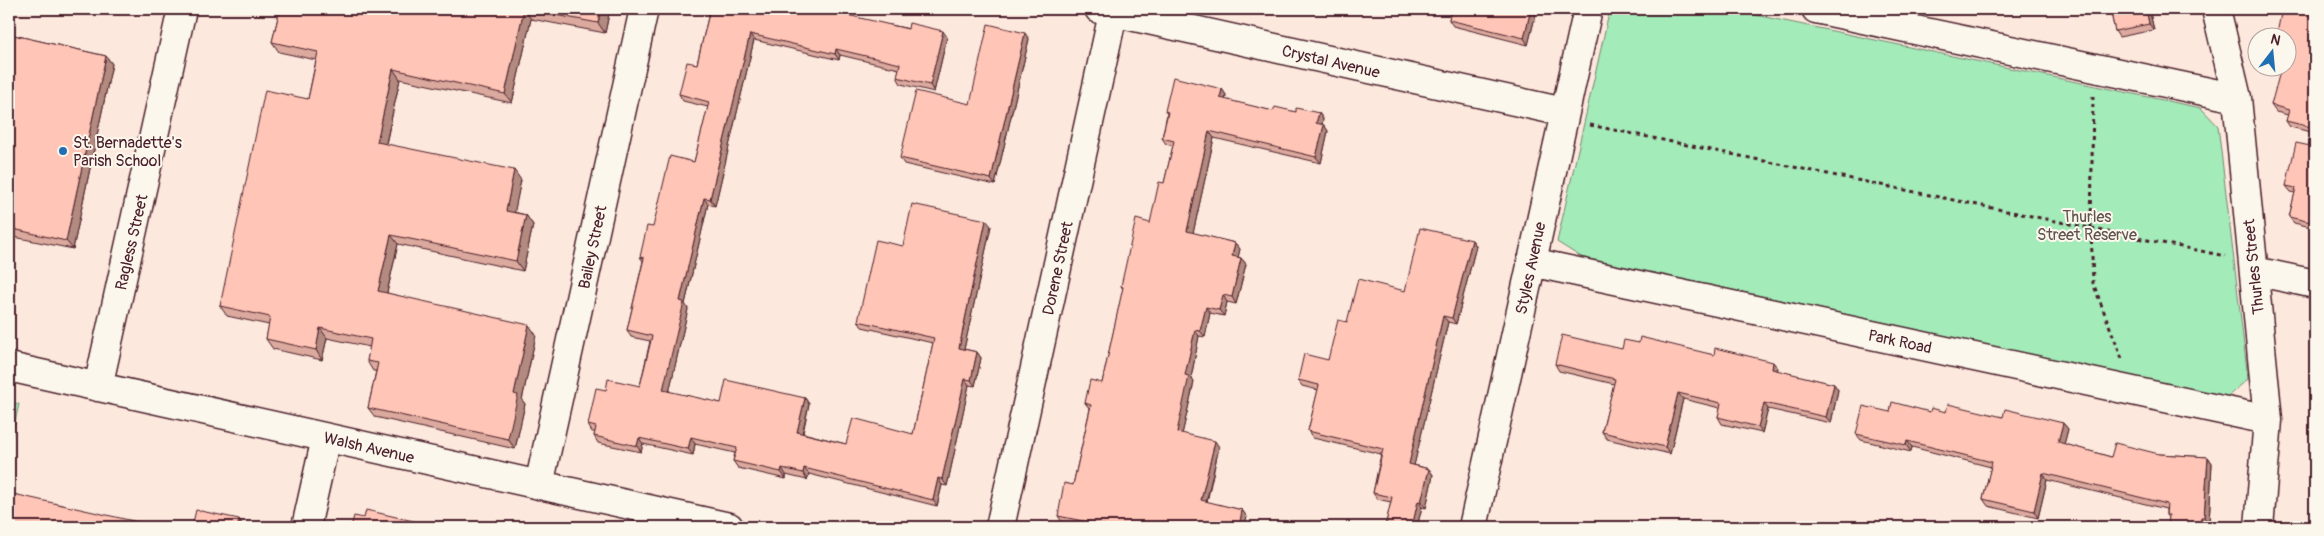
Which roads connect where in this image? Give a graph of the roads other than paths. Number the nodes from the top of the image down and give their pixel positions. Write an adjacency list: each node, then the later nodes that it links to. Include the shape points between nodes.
1 (182, 9): 13 (street, Ragless Street)
2 (644, 9): 16 (street, Bailey Street)
3 (1588, 9): 8 (street, Styles Avenue)
4 (1816, 9): 7 (street)
5 (2216, 9): 7 (street, Thurles Street)
6 (1109, 10): 8 (street, Crystal Avenue); 19 (street, Dorene Street)
7 (2237, 98): 10 (street, Thurles Street)
8 (1563, 116): 9 (street, Styles Avenue)
9 (1531, 262): 14 (street, Park Road); 20 (street, Styles Avenue)
10 (2253, 266): 11 (street); 14 (street, Thurles Street)
11 (2315, 284)
12 (9, 367): 13 (street, Walsh Avenue)
13 (98, 387): 15 (street, Walsh Avenue)
14 (2268, 420): 21 (street, Thurles Street)
15 (326, 438): 16 (street, Walsh Avenue); 17 (street)
16 (539, 485): 18 (street, Walsh Avenue)
17 (306, 527)
18 (729, 527)
19 (1000, 527)
20 (1473, 527)
21 (2259, 527)

